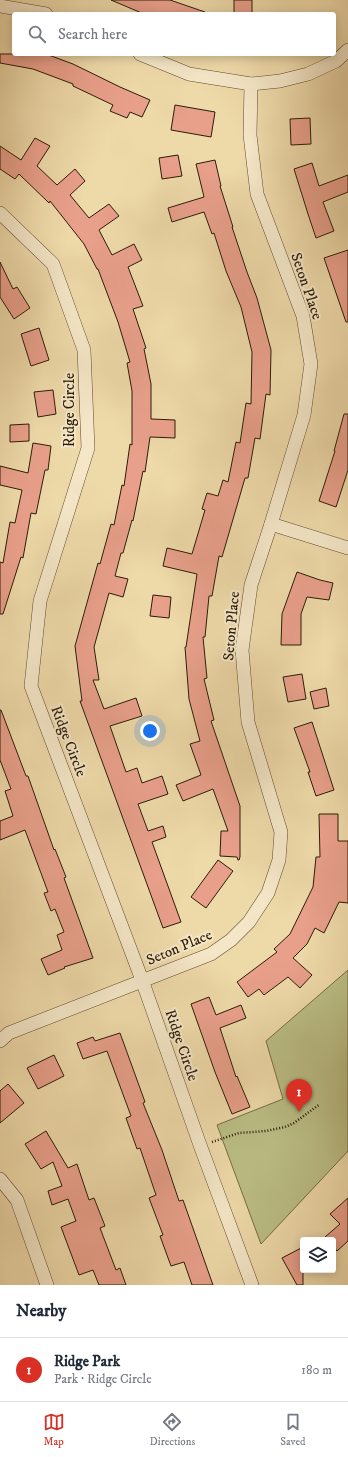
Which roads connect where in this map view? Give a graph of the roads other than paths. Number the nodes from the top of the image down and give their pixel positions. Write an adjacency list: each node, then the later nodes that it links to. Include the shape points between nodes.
1 (0, 6): 2 (street)
2 (34, 12)
3 (348, 50): 5 (street, via 336,61 308,74 280,81)
4 (145, 56): 5 (street, via 189,74)
5 (251, 84): 7 (street, Seton Place, via 250,135 257,194 303,316 311,364 304,415)
6 (0, 212): 9 (street, Ridge Circle, via 53,264 84,350 88,448 40,601 31,686)
7 (271, 524): 8 (street); 9 (street, Seton Place, via 251,584 242,650 248,722 280,832 279,860 268,893 249,922 231,940 211,954)
8 (348, 548)
9 (142, 980): 10 (street, Seton Place, via 9,1032); 13 (street, Ridge Circle)
10 (0, 1040)
11 (0, 1179): 12 (street, via 17,1200)
12 (47, 1285)
13 (252, 1285)

